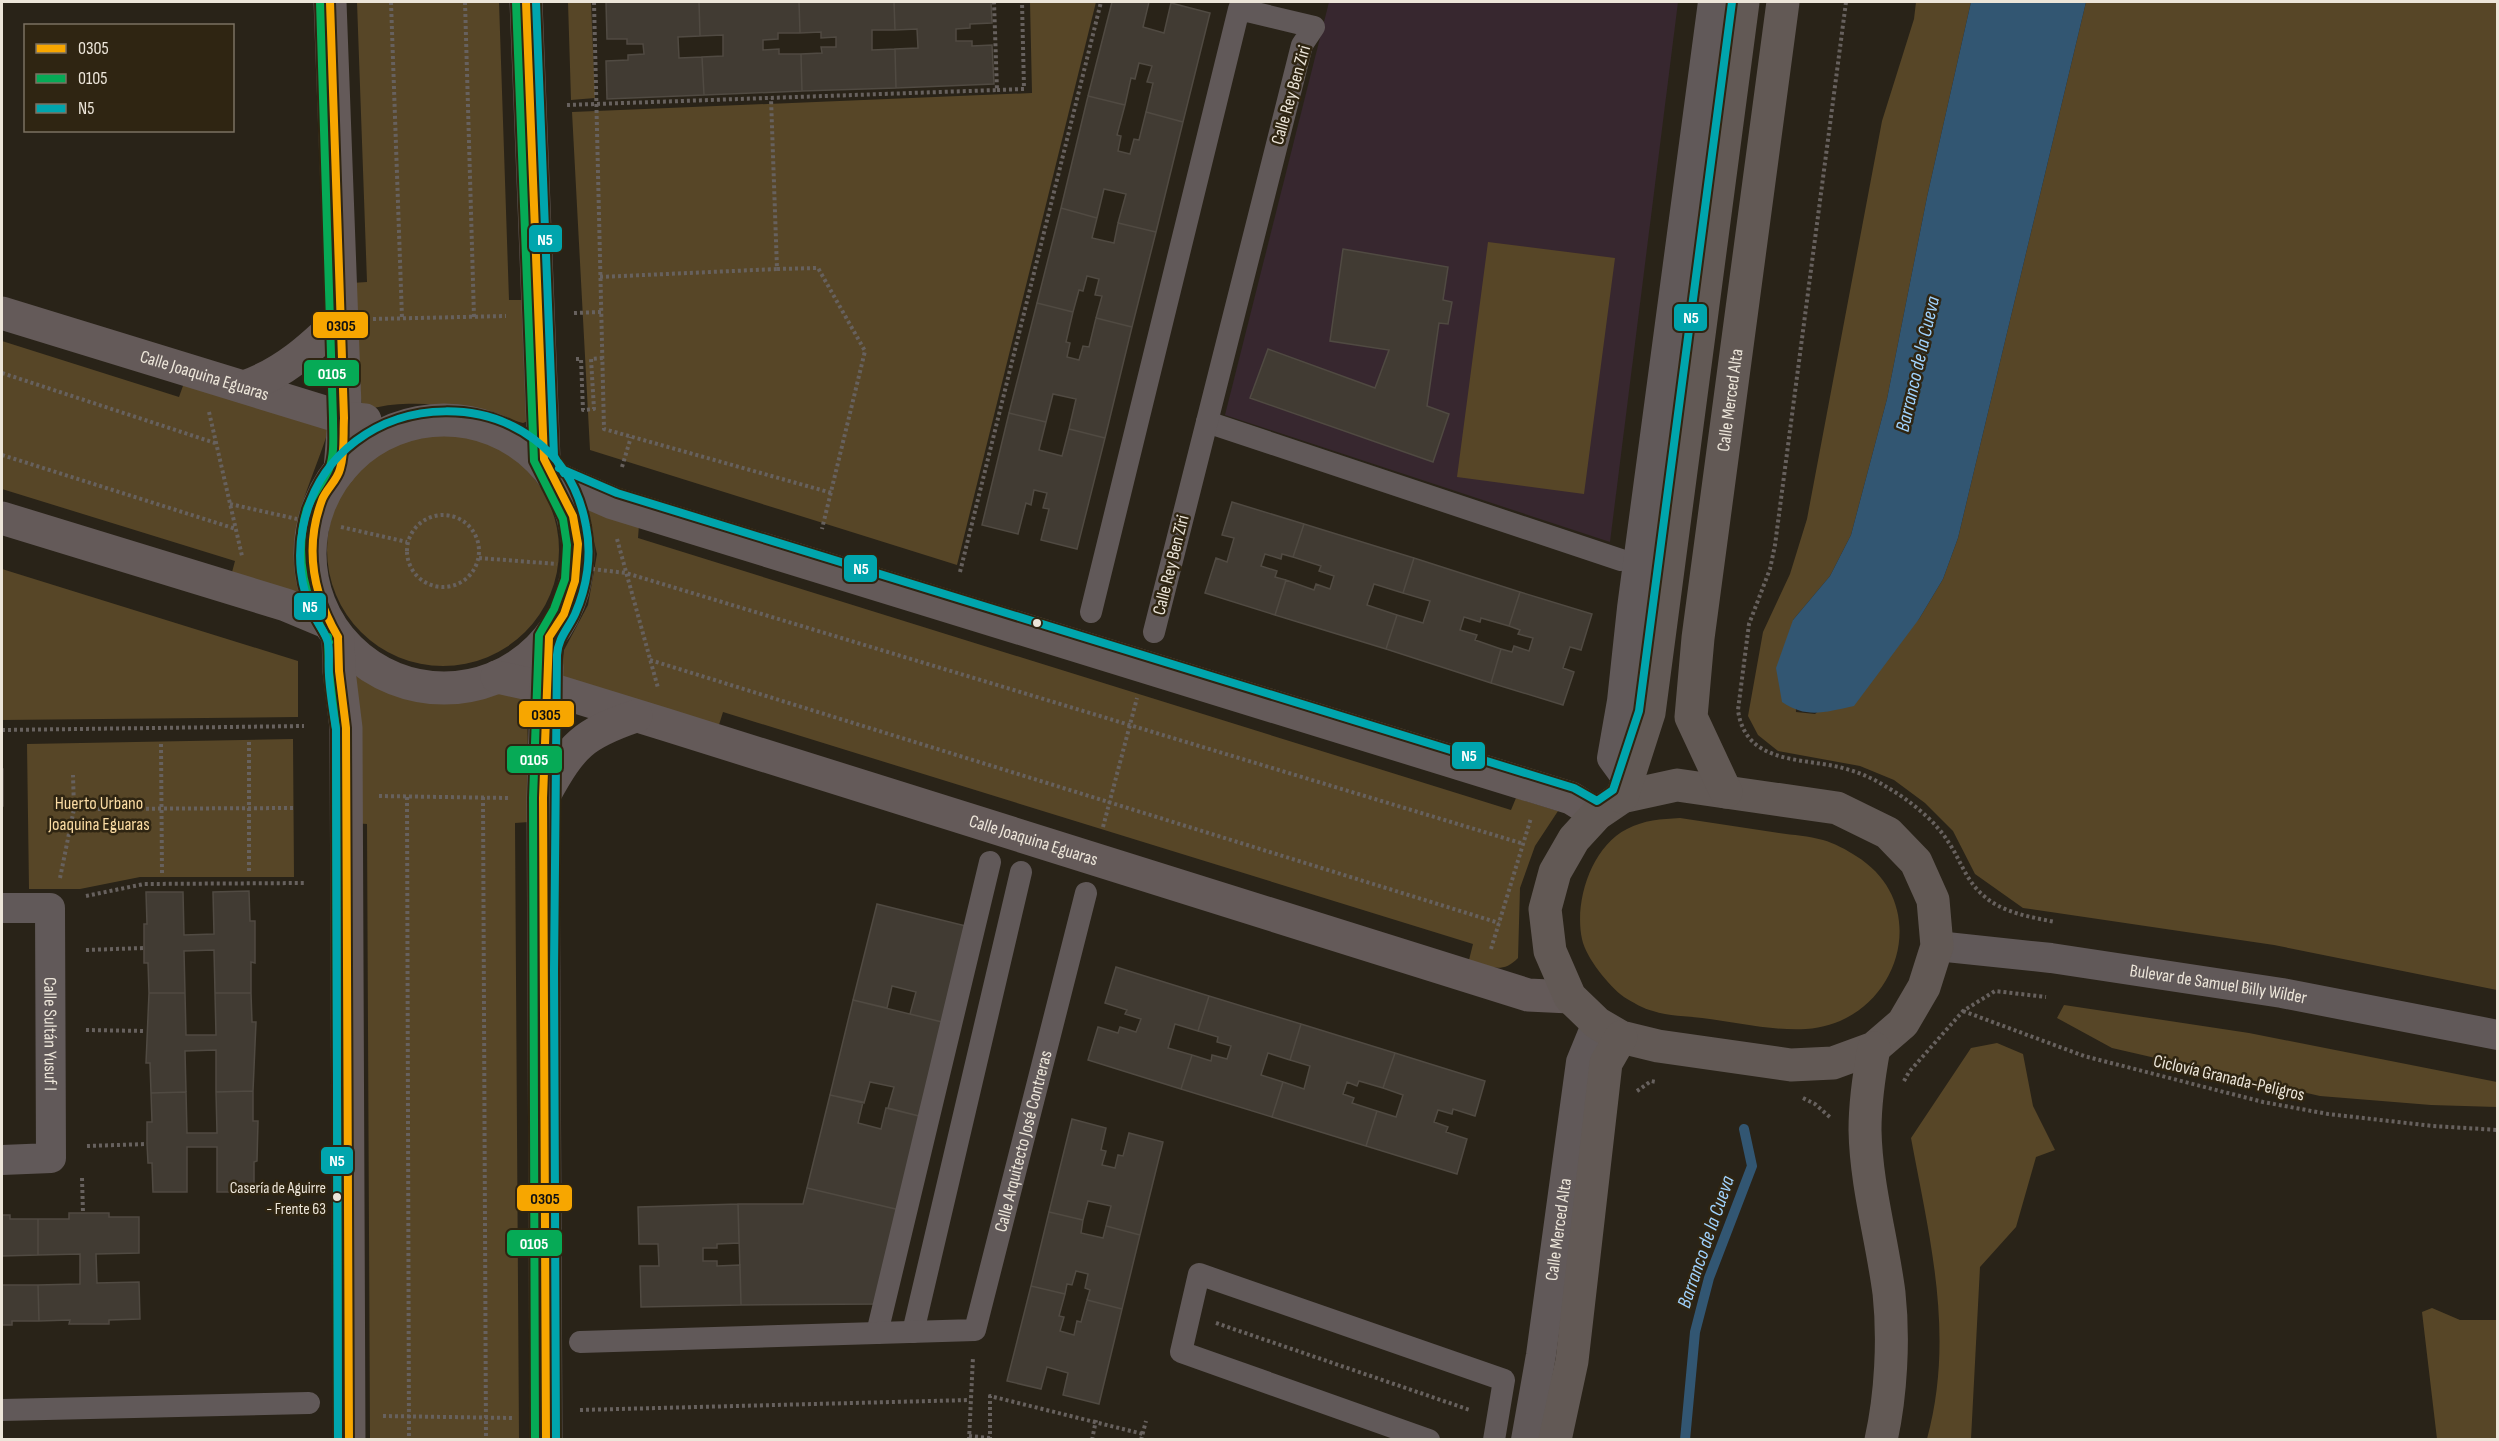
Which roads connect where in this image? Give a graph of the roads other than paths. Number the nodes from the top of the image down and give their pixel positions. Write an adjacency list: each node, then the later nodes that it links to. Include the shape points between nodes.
1 (330, 2): 7 (main road)
2 (526, 2): 12 (main road)
3 (1713, 2): 24 (street, via 1612,758)
4 (1743, 2): 24 (main road, via 1648,713)
5 (1782, 2): 23 (main road, Calle Merced Alta, via 1698,638 1691,717)
6 (2, 313): 8 (main road, Calle Joaquina Eguaras)
7 (353, 319): 8 (main road, via 268,379); 9 (main road)
8 (244, 387): 9 (main road, Calle Joaquina Eguaras)
9 (344, 418): 11 (main road, Calle Joaquina Eguaras); 13 (main road)
10 (1207, 422): 15 (street); 16 (street, Calle Rey Ben Ziri, via 1302,45 1314,27 1239,9); 18 (street, Calle Rey Ben Ziri)
11 (408, 424): 12 (main road, via 432,420 474,423 502,432); 13 (main road, via 379,436)
12 (549, 469): 19 (main road, via 573,516 578,544 575,581 564,614); 24 (main road, via 613,503 1571,798)
13 (340, 470): 17 (main road, via 324,495 314,522 311,566 319,603)
14 (2, 518): 17 (main road, via 286,605)
15 (1621, 560)
16 (1091, 612)
17 (334, 630): 20 (main road, via 358,657 383,674 410,684 463,687); 42 (main road, via 346,728)
18 (1154, 632)
19 (549, 638): 20 (main road, via 533,654); 21 (main road)
20 (497, 677): 21 (main road, Calle Joaquina Eguaras)
21 (547, 688): 22 (main road, Calle Joaquina Eguaras); 25 (main road)
22 (648, 707): 25 (main road, via 591,734); 31 (main road, Calle Joaquina Eguaras, via 1528,995)
23 (1726, 792): 24 (main road, via 1677,786); 30 (main road, via 1837,808 1888,833 1916,862 1933,900)
24 (1616, 797): 31 (main road, via 1574,839 1555,872 1545,909 1550,951)
25 (529, 798): 43 (main road)
26 (990, 862): 37 (street)
27 (1022, 872): 36 (street)
28 (1086, 893): 36 (street, Calle Arquitecto José Contreras, via 975,1330)
29 (2, 908): 35 (street, Calle Sultán Yusuf I, via 50,908 51,1158)
30 (1937, 946): 33 (street, Bulevar de Samuel Billy Wilder, via 2051,958 2282,993); 34 (main road, via 1924,987 1903,1023)
31 (1570, 997): 32 (main road)
32 (1609, 1030): 34 (main road, via 1658,1046 1791,1065 1833,1063); 45 (street, Calle Merced Alta, via 1581,1062); 46 (main road, Calle Merced Alta, via 1572,1361)
33 (2498, 1035)
34 (1874, 1048): 47 (main road, via 1865,1131 1889,1295 1891,1359)
35 (2, 1160)
36 (913, 1332): 37 (street)
37 (877, 1333): 38 (street)
38 (580, 1342)
39 (309, 1403): 40 (street)
40 (2, 1410)
41 (1496, 1429): 44 (street, via 1504,1380 1199,1274 1181,1353)
42 (349, 1440)
43 (546, 1440)
44 (1429, 1440)
45 (1526, 1440)
46 (1555, 1440)
47 (1881, 1440)

